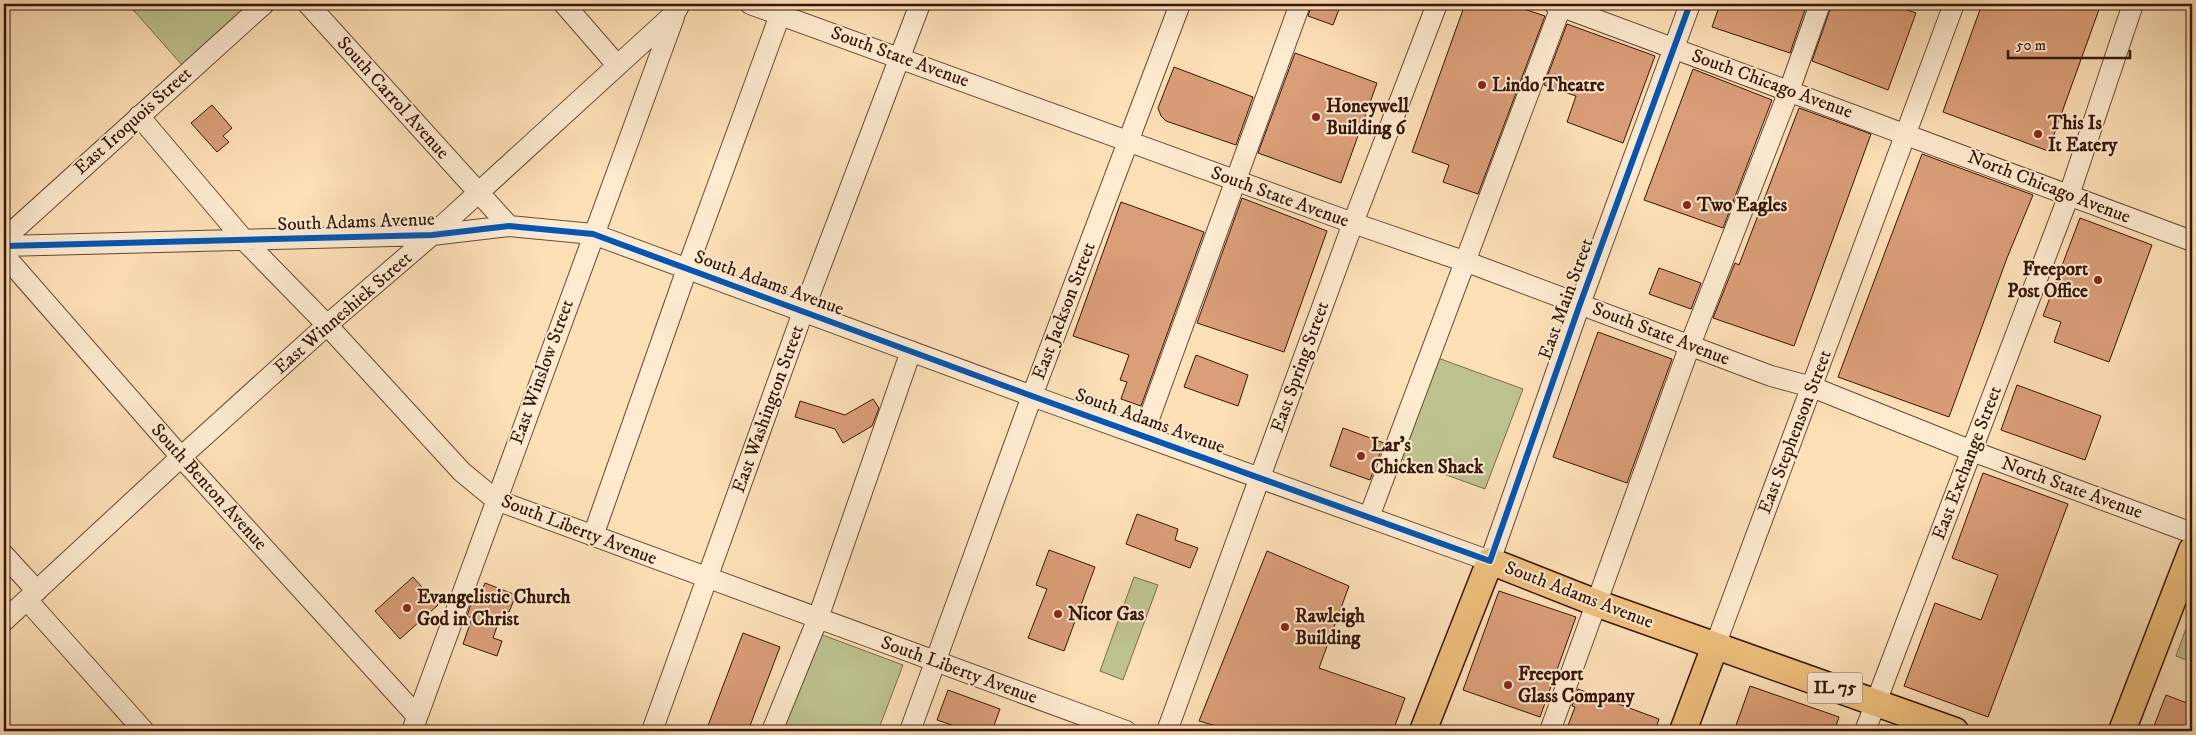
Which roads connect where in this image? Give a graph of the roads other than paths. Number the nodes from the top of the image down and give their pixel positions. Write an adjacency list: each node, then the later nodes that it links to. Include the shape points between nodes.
1 (264, 4): 20 (street, East Iroquois Street)
2 (308, 4): 24 (street, South Carrol Avenue)
3 (564, 4): 18 (street)
4 (750, 4): 15 (street, South State Avenue)
5 (920, 4): 17 (street, East Washington Street)
6 (1180, 4): 22 (street, East Jackson Street)
7 (1300, 4): 23 (street)
8 (1437, 4): 26 (street, East Spring Street)
9 (1690, 4): 16 (street, East Main Street)
10 (1820, 4): 19 (street)
11 (1954, 4): 21 (street, East Stephenson Street)
12 (2133, 4): 25 (street, East Exchange Street)
13 (1559, 5): 16 (street, South Chicago Avenue); 35 (street)
14 (678, 9): 18 (street, East Winneshiek Street); 28 (street, East Winslow Street)
15 (782, 9): 17 (street, South State Avenue); 36 (street)
16 (1674, 49): 19 (street, South Chicago Avenue); 37 (street, East Main Street)
17 (900, 57): 22 (street, South State Avenue); 38 (street, East Washington Street)
18 (617, 65): 24 (street, East Winneshiek Street)
19 (1789, 91): 21 (street, South Chicago Avenue); 40 (street)
20 (139, 116): 30 (street, East Iroquois Street); 31 (street, South Liberty Avenue)
21 (1906, 133): 25 (street, North Chicago Avenue); 42 (street, East Stephenson Street)
22 (1128, 142): 23 (street, South State Avenue); 43 (street, East Jackson Street)
23 (1234, 180): 26 (street, South State Avenue); 44 (street)
24 (479, 192): 27 (street); 29 (street, East Winneshiek Street)
25 (2069, 195): 32 (street, North Chicago Avenue); 45 (street, East Exchange Street)
26 (1353, 223): 35 (street, South State Avenue); 47 (street, East Spring Street)
27 (509, 226): 28 (street, South Adams Avenue); 29 (street, South Adams Avenue)
28 (593, 234): 36 (street, South Adams Avenue); 48 (street, East Winslow Street)
29 (432, 235): 31 (street, South Adams Avenue); 39 (street, East Winneshiek Street)
30 (4, 239)
31 (245, 241): 33 (street, South Adams Avenue); 39 (street, South Liberty Avenue)
32 (2192, 241)
33 (4, 246)
34 (4, 255): 46 (street, South Benton Avenue)
35 (1466, 262): 37 (street, South State Avenue); 49 (street)
36 (687, 269): 38 (street, South Adams Avenue); 51 (street)
37 (1580, 304): 40 (street, South State Avenue); 54 (street, East Main Street)
38 (803, 312): 41 (street, South Adams Avenue); 55 (street, East Washington Street)
39 (327, 325): 46 (street, East Winneshiek Street); 48 (street, South Liberty Avenue, via 462,472)
40 (1690, 346): 42 (street, South State Avenue, via 1771,376); 57 (street)
41 (911, 351): 43 (street, South Adams Avenue); 58 (street)
42 (1812, 387): 45 (street, North State Avenue); 60 (street, East Stephenson Street)
43 (1032, 396): 44 (street, South Adams Avenue); 61 (street, East Jackson Street)
44 (1143, 435): 47 (street, South Adams Avenue)
45 (1972, 451): 50 (street, North State Avenue); 62 (street, East Exchange Street)
46 (181, 457): 56 (street, East Winneshiek Street); 63 (street, South Benton Avenue)
47 (1260, 476): 49 (street, South Adams Avenue); 69 (street, East Spring Street)
48 (496, 500): 51 (street, South Liberty Avenue); 63 (street, East Winslow Street)
49 (1369, 517): 54 (street, South Adams Avenue)
50 (2192, 533)
51 (593, 536): 55 (street, South Liberty Avenue)
52 (2192, 550): 75 (main road)
53 (4, 555): 56 (street)
54 (1490, 561): 57 (main road, South Adams Avenue / IL 75); 70 (main road, East Main Street)
55 (708, 578): 58 (street, South Liberty Avenue); 65 (street, East Washington Street)
56 (32, 595): 59 (street, East Winneshiek Street); 64 (street)
57 (1596, 602): 60 (main road, South Adams Avenue / IL 75); 71 (street)
58 (818, 618): 61 (street, South Liberty Avenue); 66 (street)
59 (4, 620)
60 (1715, 646): 62 (main road, IL 75); 72 (main road, East Stephenson Street)
61 (936, 661): 67 (street, East Jackson Street); 68 (street, South Liberty Avenue)
62 (1877, 702): 73 (street, East Exchange Street); 74 (main road, IL 75)
63 (415, 724)
64 (144, 731)
65 (652, 731)
66 (772, 731)
67 (910, 731)
68 (1126, 731)
69 (1167, 731)
70 (1423, 731)
71 (1550, 731)
72 (1683, 731)
73 (1865, 731)
74 (1955, 731)
75 (2122, 731)

